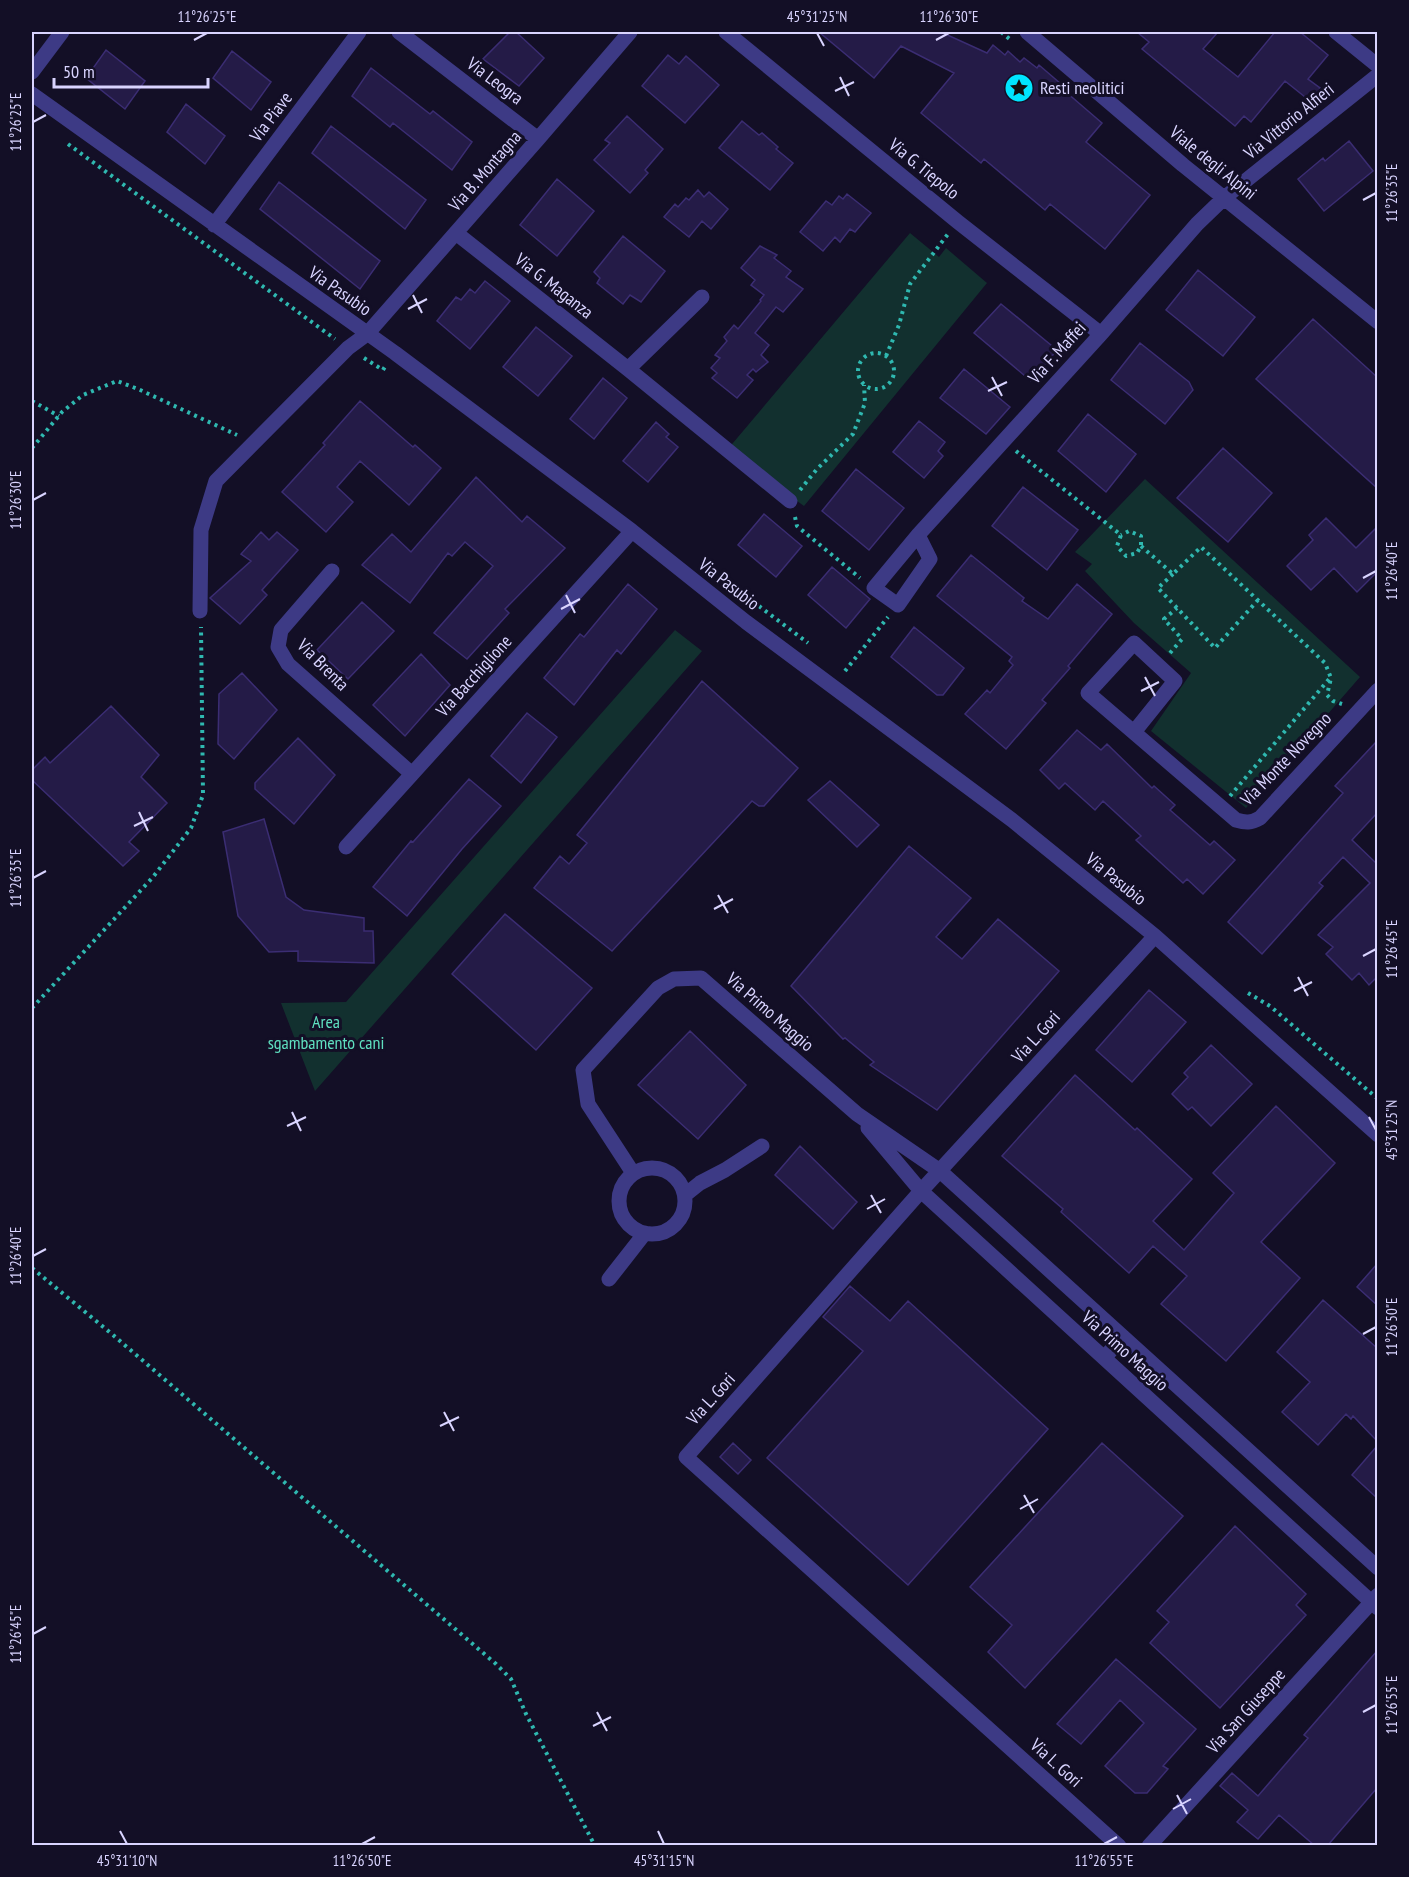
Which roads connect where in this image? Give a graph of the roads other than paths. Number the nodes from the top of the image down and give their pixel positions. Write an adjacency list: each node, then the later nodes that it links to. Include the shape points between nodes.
1 (62, 32): 9 (street)
2 (359, 32): 14 (street, Via Piave)
3 (399, 32): 12 (street, Via Leogra)
4 (630, 32): 12 (street, Via B. Montagna)
5 (726, 32): 19 (street, Via G. Tiepolo)
6 (1027, 32): 13 (street, Viale degli Alpini)
7 (1336, 32): 8 (street)
8 (1377, 66)
9 (32, 72)
10 (1377, 75): 13 (street, Via Vittorio Alfieri)
11 (32, 94): 14 (street, Via Pasubio)
12 (538, 139): 15 (street, Via B. Montagna)
13 (1224, 198): 17 (street, Viale degli Alpini); 19 (street, Via F. Maffei)
14 (214, 225): 18 (street, Via Pasubio)
15 (456, 233): 18 (street, Via B. Montagna); 20 (street, Via G. Maganza)
16 (702, 297): 20 (street)
17 (1377, 322)
18 (367, 334): 22 (street, Via Pasubio); 25 (street, Via B. Montagna, via 348,348 216,481 201,530)
19 (1101, 334): 23 (street, Via F. Maffei)
20 (628, 369): 21 (street, Via G. Maganza)
21 (790, 501)
22 (632, 531): 28 (street, Via Bacchiglione); 30 (street, Via Pasubio, via 746,622 1012,820)
23 (918, 535): 23 (street, Via F. Maffei, via 930,559 897,605 874,588)
24 (332, 571): 28 (street, Via Brenta, via 280,630 278,647 288,664)
25 (200, 611)
26 (1377, 690): 27 (street, Via Monte Novegno, via 1253,823 1236,820)
27 (1134, 732): 27 (street, Via Monte Novegno, via 1088,693 1134,643 1175,681)
28 (412, 774): 29 (street, Via Bacchiglione)
29 (346, 847)
30 (1155, 936): 32 (street, Via Pasubio); 34 (street, Via L. Gori)
31 (857, 1114): 34 (street, Via Primo Maggio); 35 (street, Via Primo Maggio, via 701,978 674,979 658,988 583,1070 588,1104); 36 (street, Via Primo Maggio)
32 (1377, 1135)
33 (762, 1146): 37 (street)
34 (940, 1171): 36 (street, Via L. Gori); 40 (street, Via Primo Maggio)
35 (633, 1173): 37 (street, via 659,1168 671,1173); 38 (street, via 623,1185 619,1199 622,1215 631,1227)
36 (921, 1191): 41 (street, Via Primo Maggio); 44 (street, Via L. Gori, via 686,1457)
37 (685, 1195): 38 (street, via 685,1206 675,1225 656,1234)
38 (645, 1233): 39 (street)
39 (609, 1279)
40 (1123, 1337): 41 (street); 42 (street, Via Primo Maggio)
41 (1104, 1358): 43 (street, Via Primo Maggio)
42 (1377, 1568)
43 (1375, 1602): 45 (street, Via San Giuseppe)
44 (1119, 1845)
45 (1149, 1845)

